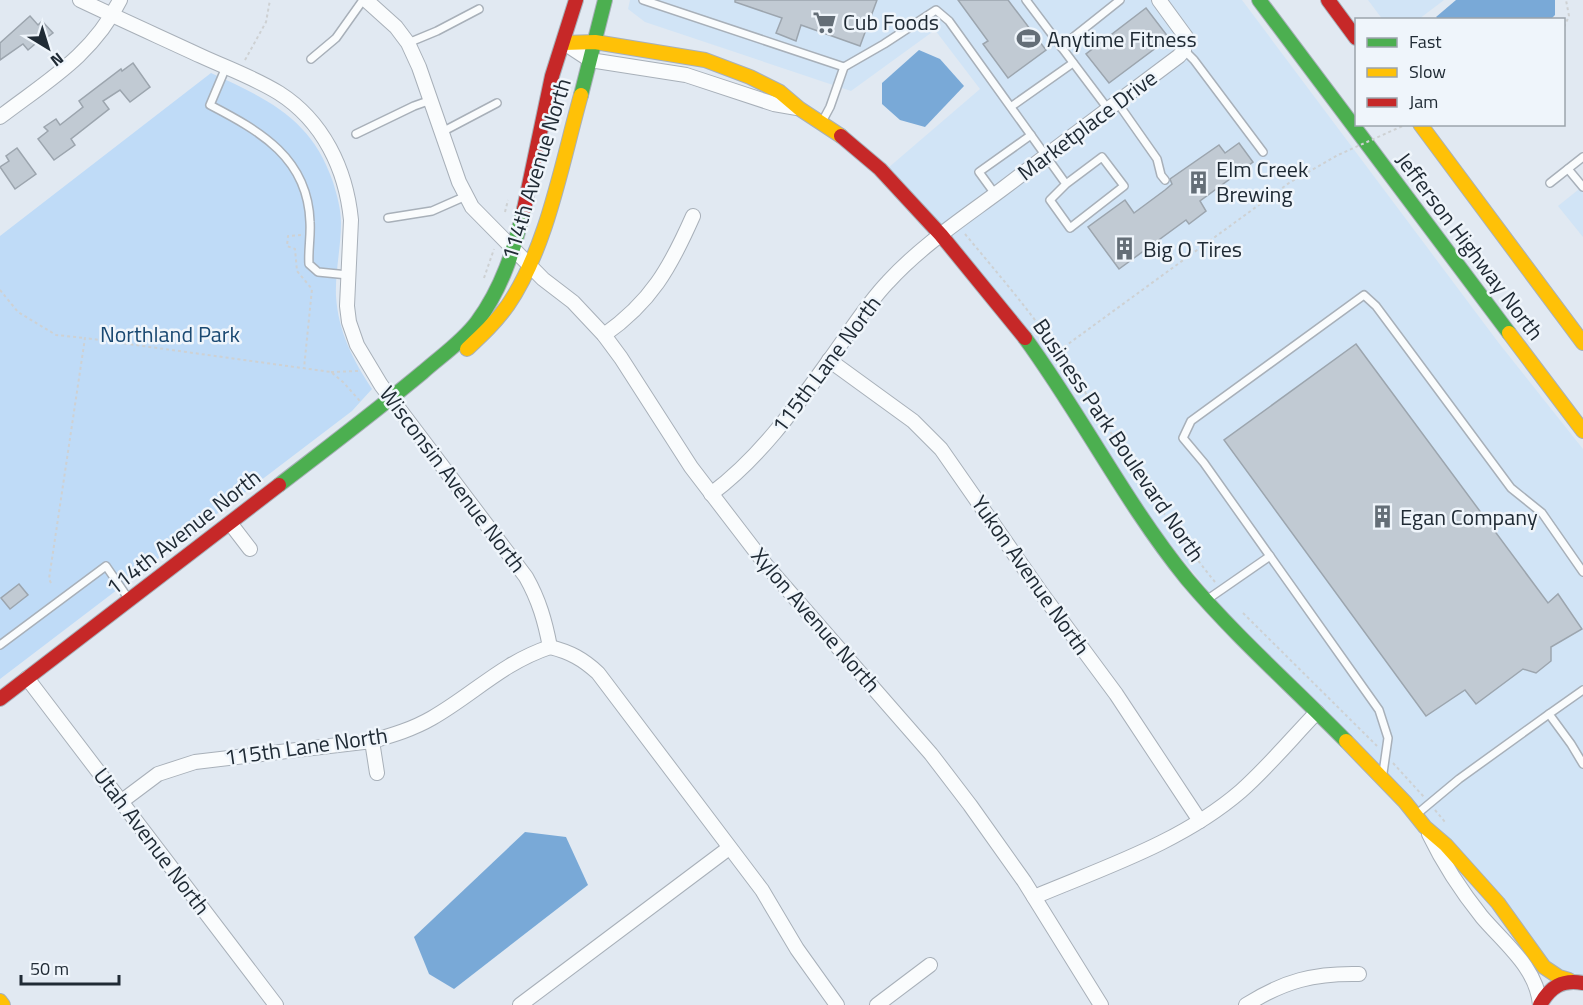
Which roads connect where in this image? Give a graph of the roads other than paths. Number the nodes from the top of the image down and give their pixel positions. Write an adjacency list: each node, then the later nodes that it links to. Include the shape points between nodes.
1 (80, 0): 13 (street, Wisconsin Avenue North)
2 (120, 0): 13 (street)
3 (364, 0): 16 (street, Xylon Avenue North, via 396,27); 20 (lane, via 336,38)
4 (576, 0): 17 (main road, 114th Avenue North)
5 (605, 0): 15 (main road, 114th Avenue North)
6 (643, 0): 23 (lane)
7 (1026, 0): 18 (lane)
8 (1120, 0): 18 (lane)
9 (1159, 0): 19 (street, via 1186,37)
10 (1259, 0): 56 (main road, Jefferson Highway North)
11 (1328, 0): 14 (main road)
12 (479, 9): 16 (lane)
13 (113, 15): 24 (street, Wisconsin Avenue North); 30 (street, via 85,52)
14 (1355, 37)
15 (595, 42): 17 (main road, Business Park Boulevard North); 21 (main road, 114th Avenue North); 29 (main road, Business Park Boulevard North, via 705,60 780,92)
16 (408, 43): 25 (street, Xylon Avenue North)
17 (564, 43): 21 (street, Business Park Boulevard North); 49 (main road, 114th Avenue North, via 552,76)
18 (1061, 47): 22 (lane)
19 (1184, 50): 28 (street, Marketplace Drive); 36 (lane)
20 (310, 59)
21 (590, 60): 29 (street, Business Park Boulevard North, via 686,75); 50 (main road, 114th Avenue North)
22 (1072, 63): 27 (lane); 28 (lane)
23 (844, 67): 27 (lane, via 936,10 949,21); 31 (lane)
24 (231, 70): 51 (street, Wisconsin Avenue North, via 288,100 308,117 330,149 350,207); 51 (lane, via 210,105 257,131 283,153 295,170 308,204 309,264 318,272)
25 (431, 100): 33 (street, Xylon Avenue North); 34 (lane)
26 (497, 103): 33 (lane)
27 (1012, 106): 35 (lane)
28 (1112, 106): 37 (street, Marketplace Drive); 40 (lane, via 1157,159)
29 (800, 109): 31 (main road, Business Park Boulevard North)
30 (0, 117)
31 (821, 122): 48 (main road, Business Park Boulevard North, via 880,169)
32 (1421, 126): 53 (main road, Jefferson Highway North)
33 (442, 132): 45 (street, Xylon Avenue North)
34 (356, 134)
35 (1031, 135): 37 (lane); 44 (lane, via 979,172)
36 (1263, 152)
37 (1046, 155): 42 (lane); 44 (street, Marketplace Drive)
38 (1583, 157): 39 (lane)
39 (1568, 169): 41 (lane); 43 (lane)
40 (1165, 180)
41 (1550, 183)
42 (1066, 184): 42 (lane, via 1050,200 1070,228 1124,186 1102,157)
43 (1583, 187)
44 (995, 194): 48 (street, Marketplace Drive)
45 (466, 196): 47 (lane, via 432,211); 49 (street, Xylon Avenue North)
46 (693, 216): 52 (street, via 674,258 652,292)
47 (388, 218)
48 (941, 235): 54 (street, 115th Lane North, via 887,282); 63 (main road, Business Park Boulevard North, via 1040,358 1127,495)
49 (514, 250): 50 (street, Xylon Avenue North); 55 (main road, 114th Avenue North, via 497,290 477,322)
50 (531, 267): 52 (street, Xylon Avenue North, via 573,302); 55 (main road, 114th Avenue North, via 502,314 475,342 421,384)
51 (348, 275): 55 (street, Wisconsin Avenue North, via 349,322 357,345)
52 (604, 335): 57 (street, Xylon Avenue North)
53 (1583, 343)
54 (829, 360): 57 (street, 115th Lane North, via 768,442); 77 (street, Yukon Avenue North, via 913,421 941,449 1116,694)
55 (392, 398): 58 (main road, 114th Avenue North); 65 (street, Wisconsin Avenue North, via 521,569 537,596)
56 (1583, 432)
57 (711, 494): 80 (street, Xylon Avenue North, via 766,565 931,754)
58 (230, 523): 59 (street); 62 (main road, 114th Avenue North)
59 (250, 549)
60 (1270, 556): 61 (lane, via 1183,438 1191,421 1364,295 1511,488 1542,513); 63 (lane); 74 (lane, via 1380,710 1388,738)
61 (1583, 572)
62 (130, 600): 64 (lane, via 106,566); 66 (main road, 114th Avenue North)
63 (1206, 600): 69 (main road, Business Park Boulevard North)
64 (0, 645)
65 (550, 647): 71 (street, 115th Lane North, via 513,662 433,718); 79 (street, via 583,660 598,673)
66 (27, 678): 68 (main road, 114th Avenue North); 75 (street, Utah Avenue North)
67 (1583, 690): 70 (lane)
68 (0, 699)
69 (1317, 712): 74 (main road, Business Park Boulevard North); 77 (street, via 1259,775)
70 (1549, 714): 72 (lane); 76 (lane)
71 (372, 741): 73 (street); 75 (street, 115th Lane North, via 176,766 158,774)
72 (1583, 765)
73 (377, 773)
74 (1382, 778): 76 (main road, Business Park Boulevard North)
75 (122, 801): 86 (street, Utah Avenue North)
76 (1415, 815): 78 (main road, Business Park Boulevard North)
77 (1200, 821): 80 (street, via 1166,841)
78 (1425, 827): 83 (main road, Business Park Boulevard North, via 1486,889 1544,967 1559,977); 92 (street, Business Park Boulevard North, via 1471,901 1533,976)
79 (729, 848): 87 (street); 88 (street, via 762,890)
80 (1034, 897): 90 (street, Xylon Avenue North)
81 (930, 965): 89 (street)
82 (1359, 974): 91 (street, via 1331,973 1297,980)
83 (1579, 981): 92 (main road, via 1557,984)
84 (0, 1001): 85 (main road)
85 (3, 1005)
86 (276, 1005)
87 (520, 1005)
88 (837, 1005)
89 (878, 1005)
90 (1101, 1005)
91 (1246, 1005)
92 (1540, 1005)

